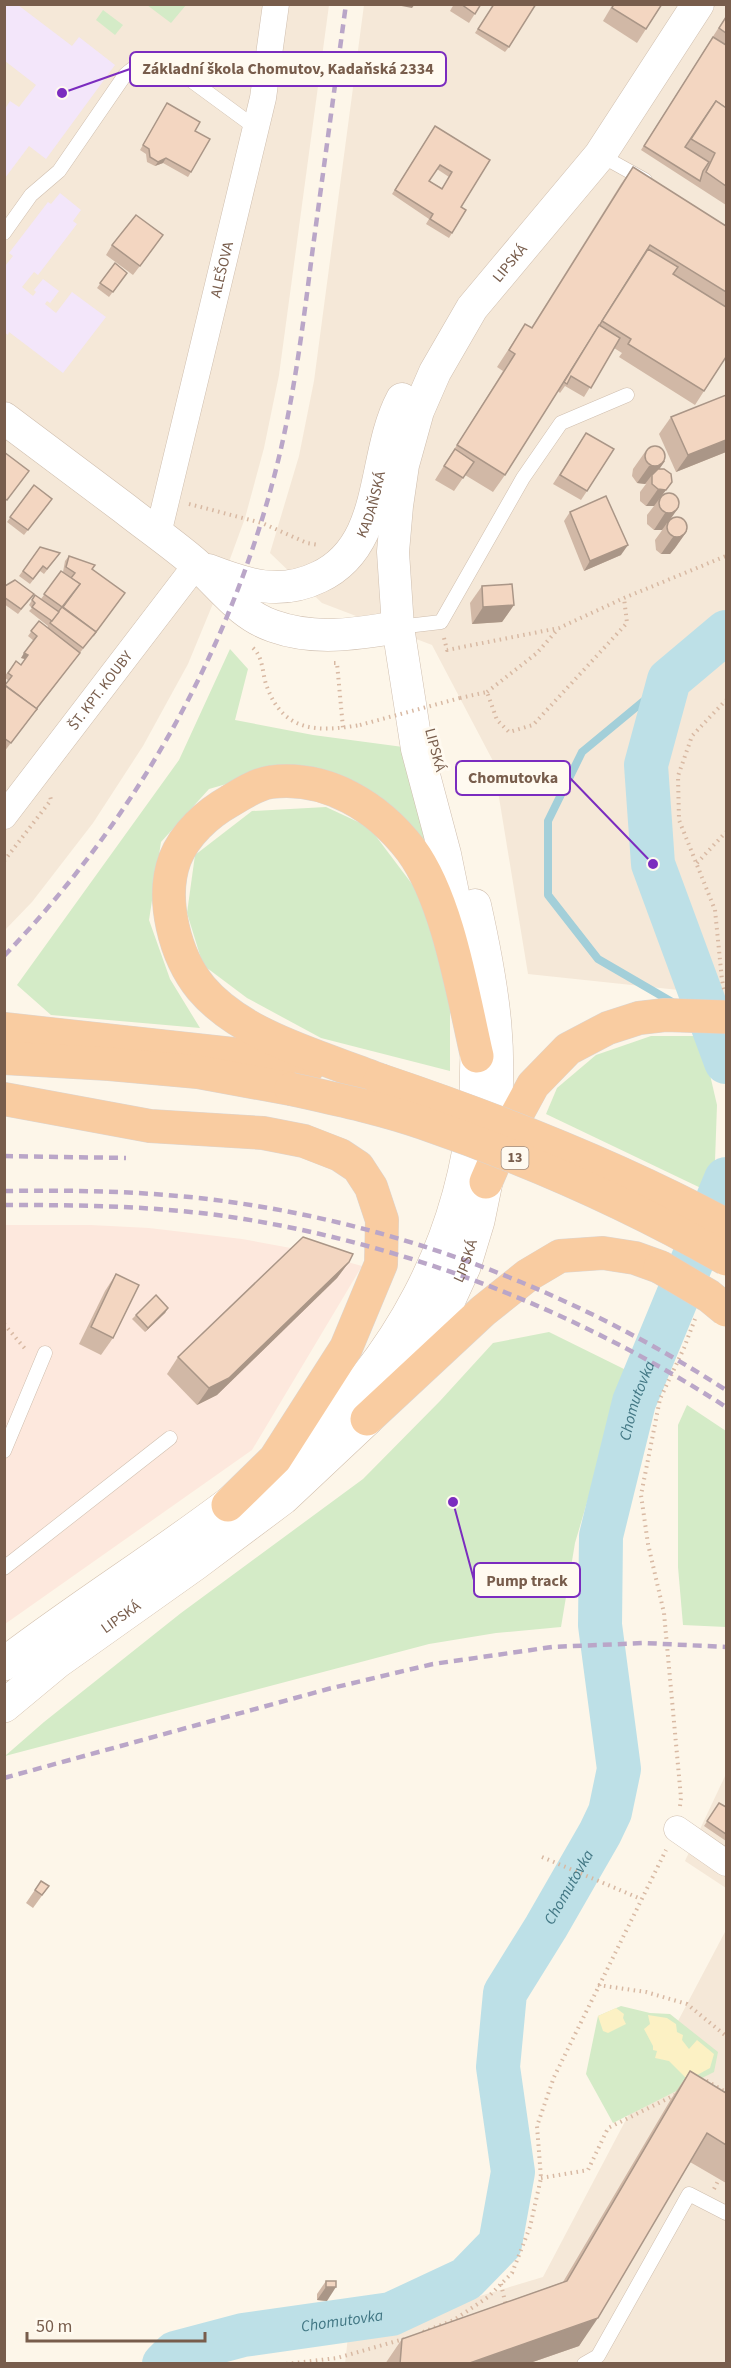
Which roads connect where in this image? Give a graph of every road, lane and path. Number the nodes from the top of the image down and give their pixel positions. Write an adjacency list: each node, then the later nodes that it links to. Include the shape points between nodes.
1 (276, 4): 3 (street, ALEŠOVA)
2 (698, 4): 4 (street, LIPSKÁ)
3 (256, 128): 6 (lane, via 166,62 135,65 59,171 32,195); 11 (street, ALEŠOVA)
4 (600, 154): 5 (lane); 7 (street, LIPSKÁ)
5 (658, 188)
6 (4, 233)
7 (472, 308): 14 (street, KADAŇSKÁ, via 412,381 398,406 364,530 353,551 332,571 306,583 272,589); 17 (street, LIPSKÁ, via 435,372 418,411 403,465 393,552)
8 (627, 395): 16 (lane, via 561,423 523,478)
9 (4, 418): 11 (street, KADAŇSKÁ)
10 (262, 523): 12 (path, via 307,543)
11 (158, 534): 14 (street, KADAŇSKÁ)
12 (325, 546)
13 (726, 556): 15 (path)
14 (196, 565): 17 (street, KADAŇSKÁ, via 241,609 270,626 304,634 340,636); 24 (street, ŠT. KPT. KOUBY)
15 (624, 598): 18 (path); 21 (path, via 627,623 533,725 509,732 497,720)
16 (441, 622): 17 (lane); 18 (path, via 447,650)
17 (398, 627): 30 (street, LIPSKÁ, via 417,748 445,854 466,957); 34 (street, LIPSKÁ, via 433,738 495,1005 499,1067)
18 (559, 628): 21 (path, via 537,653)
19 (250, 645): 23 (path, via 258,653 267,687 280,712 300,726)
20 (338, 672): 23 (path)
21 (487, 692): 23 (path, bridge)
22 (726, 700): 26 (path, via 692,736 678,776 679,820)
23 (343, 728)
24 (4, 816)
25 (726, 832): 26 (path)
26 (697, 863): 27 (path, via 716,910)
27 (726, 995)
28 (726, 1017): 34 (highway, via 639,1018 608,1028 567,1049 534,1085)
29 (4, 1029): 32 (highway, 13, via 242,1054)
30 (477, 1056): 32 (highway, via 435,896 412,851 382,818 347,795 308,782 269,782 212,811 175,860 170,923 183,961 201,988 233,1018 279,1041); 43 (main road, LIPSKÁ, via 468,1157 438,1258 417,1303 387,1352 339,1409 298,1450)
31 (4, 1058): 36 (highway, 13, bridge, via 198,1072 367,1106 423,1122 554,1172 660,1221)
32 (380, 1080): 35 (highway, 13, bridge, via 579,1154)
33 (4, 1099): 43 (highway, via 150,1126 262,1133 304,1141 358,1167 372,1187 382,1220 381,1264 346,1348 275,1459)
34 (486, 1182): 40 (main road, LIPSKÁ, via 464,1267 443,1312 412,1363)
35 (726, 1225)
36 (726, 1259)
37 (711, 1313): 40 (highway, bridge, via 709,1296 660,1267 635,1258 603,1254 560,1256 528,1275 483,1311); 47 (path, via 684,1348 660,1399 641,1495 664,1613 681,1798)
38 (4, 1324): 39 (path)
39 (42, 1359): 42 (lane)
40 (367, 1419): 46 (main road, LIPSKÁ, via 283,1498 57,1662)
41 (170, 1438): 44 (lane)
42 (4, 1451)
43 (228, 1505): 45 (main road, LIPSKÁ)
44 (4, 1568)
45 (4, 1664)
46 (4, 1706)
47 (677, 1828): 49 (street); 50 (path)
48 (542, 1857): 50 (path)
49 (726, 1863)
50 (641, 1899): 51 (path)
51 (598, 1985): 52 (path, via 646,1992 687,2004); 56 (path, via 554,2077 537,2126)
52 (726, 2036)
53 (694, 2085): 55 (path, via 705,2080)
54 (683, 2091): 56 (path, via 608,2128 588,2170)
55 (726, 2092)
56 (541, 2178): 58 (path, via 530,2227 512,2273)
57 (726, 2213): 61 (lane, via 688,2194 598,2356)
58 (501, 2284): 59 (path); 60 (path, via 454,2320 394,2343 337,2358)
59 (507, 2312)
60 (285, 2364)
61 (584, 2364)

